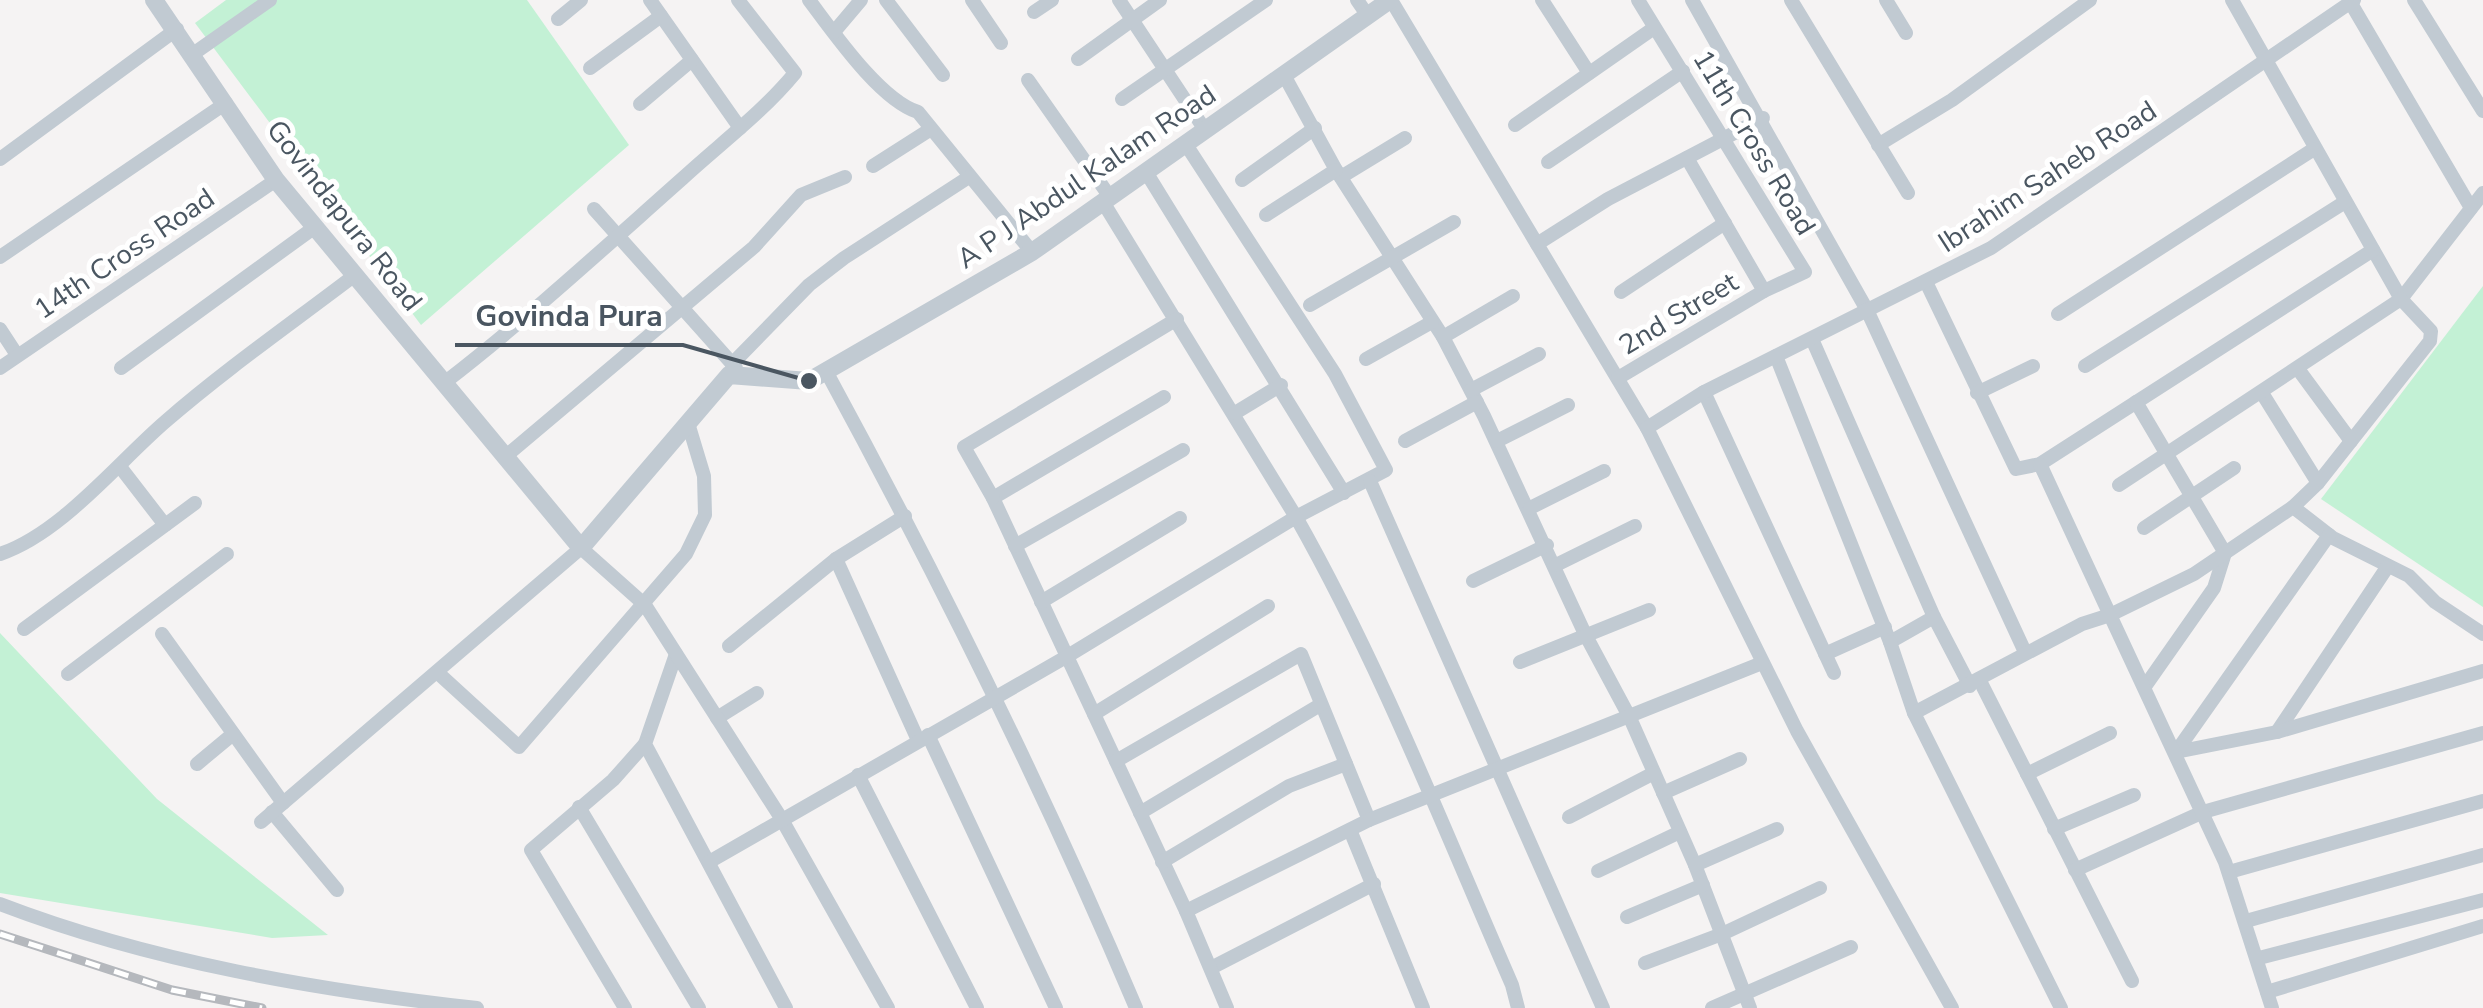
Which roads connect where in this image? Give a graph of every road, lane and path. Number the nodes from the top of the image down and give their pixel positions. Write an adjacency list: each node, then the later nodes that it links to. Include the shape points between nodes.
1 (154, 0): 30 (street, Govindapura Road)
2 (270, 0): 34 (street)
3 (581, 0): 27 (street)
4 (650, 0): 26 (street)
5 (738, 0): 51 (street, via 794,73)
6 (809, 0): 31 (street)
7 (861, 0): 31 (street)
8 (886, 0): 43 (street)
9 (972, 0): 33 (street)
10 (1052, 0): 25 (street)
11 (1120, 0): 28 (street)
12 (1160, 0): 28 (street)
13 (1266, 0): 39 (street)
14 (1391, 0): 24 (street, A P J Abdul Kalam Road); 81 (street)
15 (1542, 0): 41 (street)
16 (1638, 0): 29 (street, 11th Cross Road)
17 (1692, 0): 49 (street)
18 (1791, 0): 58 (street)
19 (1886, 0): 32 (street)
20 (2090, 0): 58 (street)
21 (2232, 0): 37 (street)
22 (2414, 0): 48 (street)
23 (2351, 1): 37 (street, Ibrahim Saheb Road); 74 (street)
24 (1362, 8): 42 (street, A P J Abdul Kalam Road)
25 (1034, 12)
26 (661, 16): 36 (street); 38 (street)
27 (558, 19)
28 (1131, 20): 35 (street); 39 (street)
29 (1654, 28): 40 (street, 11th Cross Road); 41 (street)
30 (176, 29): 34 (street, Govindapura Road); 61 (street)
31 (834, 32): 53 (street)
32 (1906, 34)
33 (1002, 42)
34 (193, 54): 46 (street, Govindapura Road)
35 (1078, 59)
36 (692, 60): 47 (street); 51 (street)
37 (2264, 61): 59 (street); 87 (street, Ibrahim Saheb Road, via 1991,248)
38 (590, 68)
39 (1163, 70): 45 (street); 54 (street)
40 (1683, 71): 55 (street, 11th Cross Road); 62 (street)
41 (1589, 73): 50 (street)
42 (1284, 75): 52 (street); 54 (street, A P J Abdul Kalam Road)
43 (944, 76)
44 (1028, 80): 72 (street)
45 (1122, 99)
46 (226, 103): 68 (street, Govindapura Road); 84 (street)
47 (640, 104)
48 (2483, 112)
49 (1762, 118): 55 (street); 94 (street)
50 (1515, 125)
51 (740, 128): 80 (street)
52 (1315, 128): 65 (street); 69 (street)
53 (931, 129): 63 (street); 66 (street)
54 (1204, 130): 57 (street, A P J Abdul Kalam Road)
55 (1722, 136): 60 (street); 89 (street, 11th Cross Road, via 1805,272)
56 (1404, 138): 65 (street)
57 (1185, 143): 64 (street, A P J Abdul Kalam Road); 135 (street, via 1335,374 1386,470)
58 (1878, 145): 70 (street)
59 (2314, 149): 73 (street); 95 (street)
60 (1686, 158): 78 (street); 81 (street)
61 (0, 159)
62 (1548, 162)
63 (873, 166)
64 (1146, 172): 72 (street, A P J Abdul Kalam Road); 114 (street)
65 (1338, 174): 76 (street); 85 (street)
66 (969, 176): 83 (street); 110 (street, via 809,286)
67 (845, 177): 93 (street, via 801,196 754,247)
68 (276, 180): 79 (street, Govindapura Road); 102 (street, 14th Cross Road)
69 (1242, 180)
70 (1908, 193)
71 (2483, 193): 74 (street)
72 (1106, 200): 83 (street, A P J Abdul Kalam Road); 96 (street)
73 (2345, 202): 82 (street); 106 (street)
74 (2471, 208): 91 (street)
75 (594, 210): 80 (street)
76 (1266, 216)
77 (1454, 222): 85 (street)
78 (1725, 223): 88 (street); 89 (street)
79 (315, 227): 86 (street, Govindapura Road); 108 (street)
80 (619, 238): 93 (street); 113 (street)
81 (1538, 244): 112 (street)
82 (2373, 250): 91 (street); 120 (street)
83 (1032, 252): 111 (street, A P J Abdul Kalam Road)
84 (0, 256)
85 (1391, 258): 92 (street); 97 (street)
86 (355, 275): 113 (street, Govindapura Road); 132 (street, via 164,423)
87 (1926, 282): 94 (street, Ibrahim Saheb Road); 117 (street)
88 (1621, 292)
89 (1764, 292): 112 (street, 2nd Street)
90 (1513, 296): 99 (street)
91 (2401, 299): 109 (street); 127 (street, via 2433,336)
92 (1310, 305)
93 (680, 307): 110 (street); 130 (street)
94 (1867, 310): 100 (street, Ibrahim Saheb Road); 173 (street)
95 (2058, 314)
96 (1177, 319): 122 (street); 140 (street, via 964,447)
97 (1432, 322): 99 (street); 104 (street)
98 (0, 329): 102 (street)
99 (1443, 337): 118 (street)
100 (1812, 339): 103 (street, Ibrahim Saheb Road); 166 (street)
101 (1539, 354): 118 (street)
102 (18, 355): 107 (street, 14th Cross Road)
103 (1776, 356): 115 (street, Ibrahim Saheb Road); 171 (street)
104 (1366, 359)
105 (2033, 366): 117 (street)
106 (2085, 366)
107 (0, 368)
108 (121, 368)
109 (2298, 368): 116 (street); 127 (street)
110 (737, 370): 111 (street, A P J Abdul Kalam Road, via 809,382); 123 (street)
111 (826, 371): 144 (street)
112 (1618, 378): 124 (street)
113 (444, 383): 130 (street, Govindapura Road)
114 (1281, 385): 122 (street); 138 (street)
115 (1704, 392): 124 (street, Ibrahim Saheb Road); 175 (street)
116 (2262, 393): 129 (street); 136 (street)
117 (1977, 394): 131 (street, via 2016,470)
118 (1474, 396): 125 (street); 126 (street)
119 (1164, 397): 140 (street)
120 (2136, 402): 129 (street); 131 (street)
121 (1568, 405): 126 (street)
122 (1235, 413): 145 (street)
123 (688, 423): 153 (street); 162 (street, via 704,476 704,516 686,554)
124 (1647, 428): 178 (street)
125 (1405, 441)
126 (1497, 442): 143 (street)
127 (2351, 442): 136 (street)
128 (1183, 450): 151 (street)
129 (2166, 454): 137 (street); 139 (street)
130 (506, 456): 153 (street, Govindapura Road)
131 (2040, 464): 165 (street)
132 (122, 468): 147 (street); 154 (street, via 32,538)
133 (2234, 468): 139 (street)
134 (1604, 471): 143 (street)
135 (1370, 481): 138 (street); 203 (street)
136 (2318, 484): 142 (street)
137 (2119, 485)
138 (1344, 493): 145 (street)
139 (2191, 497): 149 (street); 156 (street)
140 (993, 498): 151 (street)
141 (195, 503): 147 (street)
142 (2294, 506): 150 (street); 156 (street)
143 (1530, 508): 152 (street)
144 (906, 516): 157 (street); 186 (street)
145 (1296, 517): 176 (street); 208 (street, via 1350,612)
146 (1180, 518): 161 (street)
147 (165, 525): 167 (street)
148 (1635, 526): 158 (street)
149 (2144, 528)
150 (2329, 535): 159 (street); 198 (street)
151 (1016, 546): 161 (street)
152 (1547, 546): 158 (street); 160 (street)
153 (581, 548): 162 (street); 180 (street)
154 (0, 554)
155 (227, 554): 182 (street)
156 (2225, 554): 165 (street); 184 (street, via 2214,588)
157 (836, 559): 172 (street); 196 (street)
158 (1556, 564): 169 (street)
159 (2388, 566): 170 (street); 192 (street)
160 (1473, 580)
161 (1041, 602): 176 (street)
162 (645, 605): 174 (street); 180 (street, via 519,747)
163 (1268, 606): 189 (street)
164 (1649, 610): 169 (street)
165 (2110, 615): 173 (street); 184 (street)
166 (1934, 617): 171 (street); 183 (street)
167 (24, 629)
168 (162, 634): 193 (street)
169 (1585, 634): 177 (street); 191 (street)
170 (2483, 634)
171 (1887, 635): 175 (street); 188 (street)
172 (729, 646)
173 (2025, 652): 183 (street)
174 (676, 654): 190 (street); 197 (street)
175 (1825, 654): 181 (street)
176 (1066, 657): 186 (street); 189 (street)
177 (1520, 662)
178 (1762, 663): 191 (street); 260 (street)
179 (2483, 671): 192 (street)
180 (438, 672): 212 (street)
181 (1834, 673)
182 (68, 674)
183 (1975, 683): 188 (street); 206 (street)
184 (2146, 685): 198 (street)
185 (757, 693): 190 (street)
186 (994, 698): 196 (street); 254 (street, via 1060,829)
187 (1320, 706): 200 (street, via 1300,654); 202 (street); 214 (street)
188 (1914, 713): 261 (street)
189 (1094, 714): 200 (street)
190 (717, 718): 215 (street)
191 (1630, 718): 203 (street); 204 (street)
192 (2277, 732): 198 (street)
193 (232, 734): 201 (street); 212 (street)
194 (2110, 734): 206 (street)
195 (2483, 734): 213 (street)
196 (923, 738): 205 (street); 253 (street)
197 (645, 744): 211 (street); 223 (street)
198 (2176, 752): 213 (street)
199 (1740, 759): 207 (street)
200 (1116, 761): 214 (street)
201 (197, 764)
202 (1346, 764): 217 (street); 224 (street, via 1276,793)
203 (1497, 769): 208 (street); 258 (street)
204 (1654, 773): 207 (street); 216 (street)
205 (858, 774): 215 (street); 252 (street)
206 (2027, 774): 219 (street)
207 (1663, 793): 221 (street)
208 (1429, 795): 217 (street); 257 (street)
209 (2134, 795): 219 (street)
210 (2483, 801): 228 (street)
211 (580, 807): 248 (street, via 531,850); 249 (street)
212 (272, 812): 232 (street)
213 (2203, 812): 226 (street); 228 (street)
214 (1140, 813): 224 (street)
215 (782, 818): 223 (street); 251 (street)
216 (1569, 818)
217 (1369, 820): 220 (street)
218 (1776, 829): 225 (street)
219 (2054, 829): 226 (street)
220 (1350, 830): 229 (street); 235 (street)
221 (1680, 832): 225 (street); 227 (street)
222 (2483, 855): 237 (street)
223 (709, 862): 250 (street)
224 (1162, 862): 235 (street)
225 (1695, 865): 230 (street)
226 (2075, 870): 244 (street)
227 (1598, 871)
228 (2229, 872): 237 (street)
229 (1374, 884): 243 (street); 256 (street)
230 (1703, 885): 236 (street); 239 (street)
231 (1820, 888): 239 (street)
232 (337, 890)
233 (2483, 900): 241 (street)
234 (0, 904): 247 (street, via 90,935 248,972)
235 (1186, 911): 243 (street)
236 (1626, 918)
237 (2246, 921): 241 (street)
238 (2483, 926): 245 (street)
239 (1722, 934): 242 (street); 246 (street)
240 (1851, 947): 246 (street)
241 (2258, 958): 245 (street)
242 (1645, 963)
243 (1211, 968): 255 (street)
244 (2132, 981)
245 (2267, 992): 262 (street)
246 (1747, 1000): 259 (street)
247 (477, 1008)
248 (626, 1008)
249 (699, 1008)
250 (786, 1008)
251 (888, 1008)
252 (977, 1008)
253 (1056, 1008)
254 (1136, 1008)
255 (1227, 1008)
256 (1423, 1008)
257 (1518, 1008)
258 (1603, 1008)
259 (1712, 1008)
260 (1952, 1008)
261 (2061, 1008)
262 (2272, 1008)

